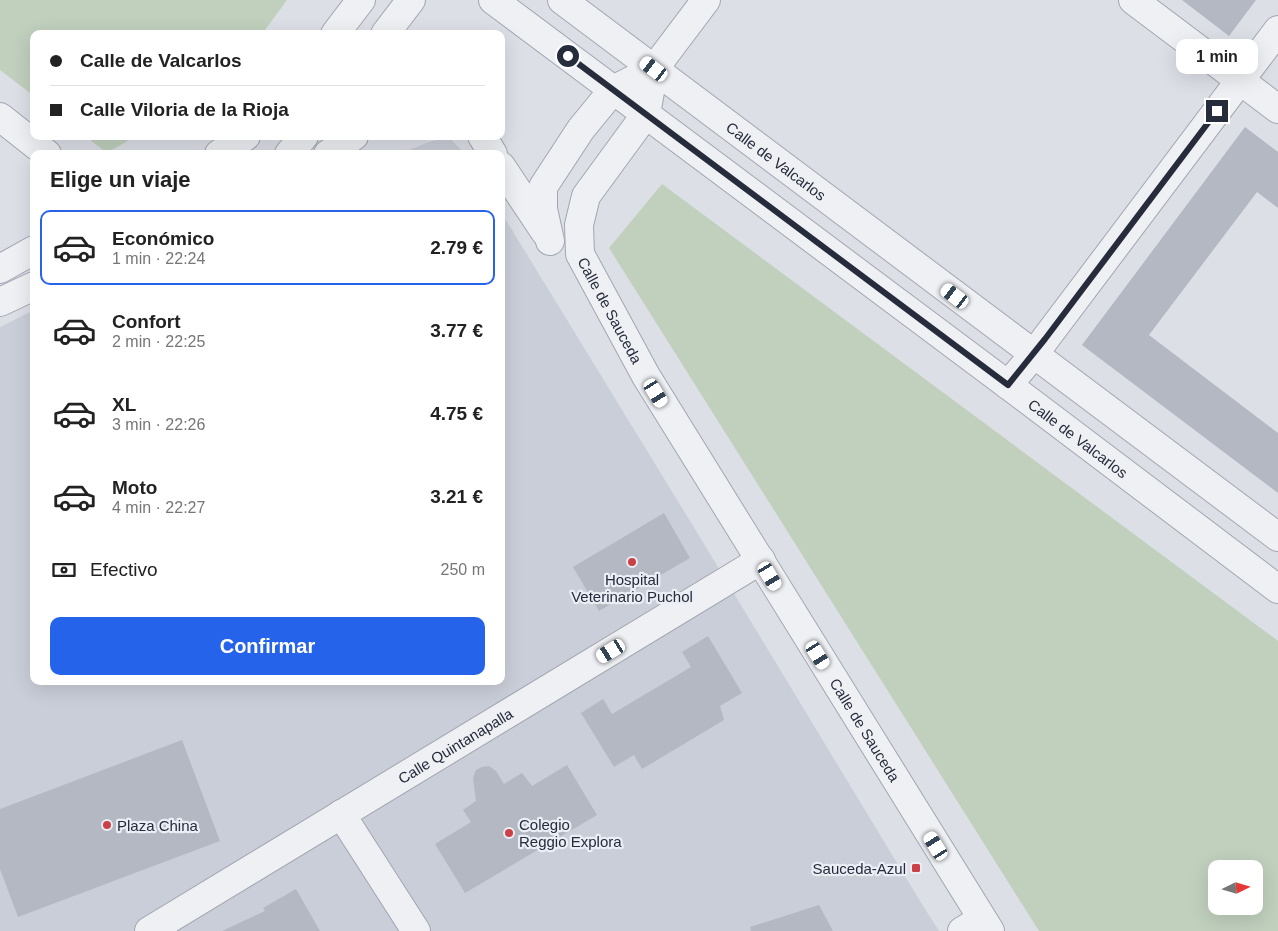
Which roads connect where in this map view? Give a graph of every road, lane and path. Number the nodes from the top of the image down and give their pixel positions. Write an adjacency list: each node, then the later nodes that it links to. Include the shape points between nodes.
1 (361, 0): 7 (street)
2 (410, 0): 8 (street)
3 (493, 0): 12 (street, Calle de Valcarlos)
4 (562, 0): 10 (street, Calle de Valcarlos)
5 (706, 0): 10 (street)
6 (1133, 0): 11 (street)
7 (339, 30)
8 (388, 30)
9 (1278, 30): 11 (street)
10 (654, 69): 12 (street); 14 (street); 29 (street, Calle de Valcarlos)
11 (1240, 80): 13 (street); 29 (street)
12 (613, 90): 14 (street, Calle de Valcarlos); 24 (street, Calle de Sauceda, via 581,129 543,187 543,209)
13 (1278, 109)
14 (646, 114): 30 (street, Calle de Sauceda, via 586,196 579,225 580,254); 31 (street, Calle de Valcarlos)
15 (0, 117): 19 (street)
16 (240, 140): 20 (street)
17 (301, 140): 21 (street)
18 (348, 140): 22 (street)
19 (42, 150)
20 (225, 150)
21 (292, 150)
22 (334, 150)
23 (505, 172): 24 (street, Calle de Sauceda)
24 (550, 240): 30 (street, Calle de Sauceda)
25 (30, 252): 26 (street)
26 (0, 269)
27 (30, 288): 28 (street)
28 (0, 302)
29 (1034, 354): 31 (street); 32 (street, Calle de Valcarlos)
30 (646, 376): 33 (street, Calle de Sauceda)
31 (1008, 385): 34 (street, Calle de Valcarlos)
32 (1278, 537)
33 (761, 560): 35 (street, Calle Quintanapalla); 36 (street, Calle de Sauceda)
34 (1278, 589)
35 (341, 814): 37 (street, Calle Quintanapalla); 38 (street)
36 (978, 927)
37 (149, 931)
38 (416, 931)

